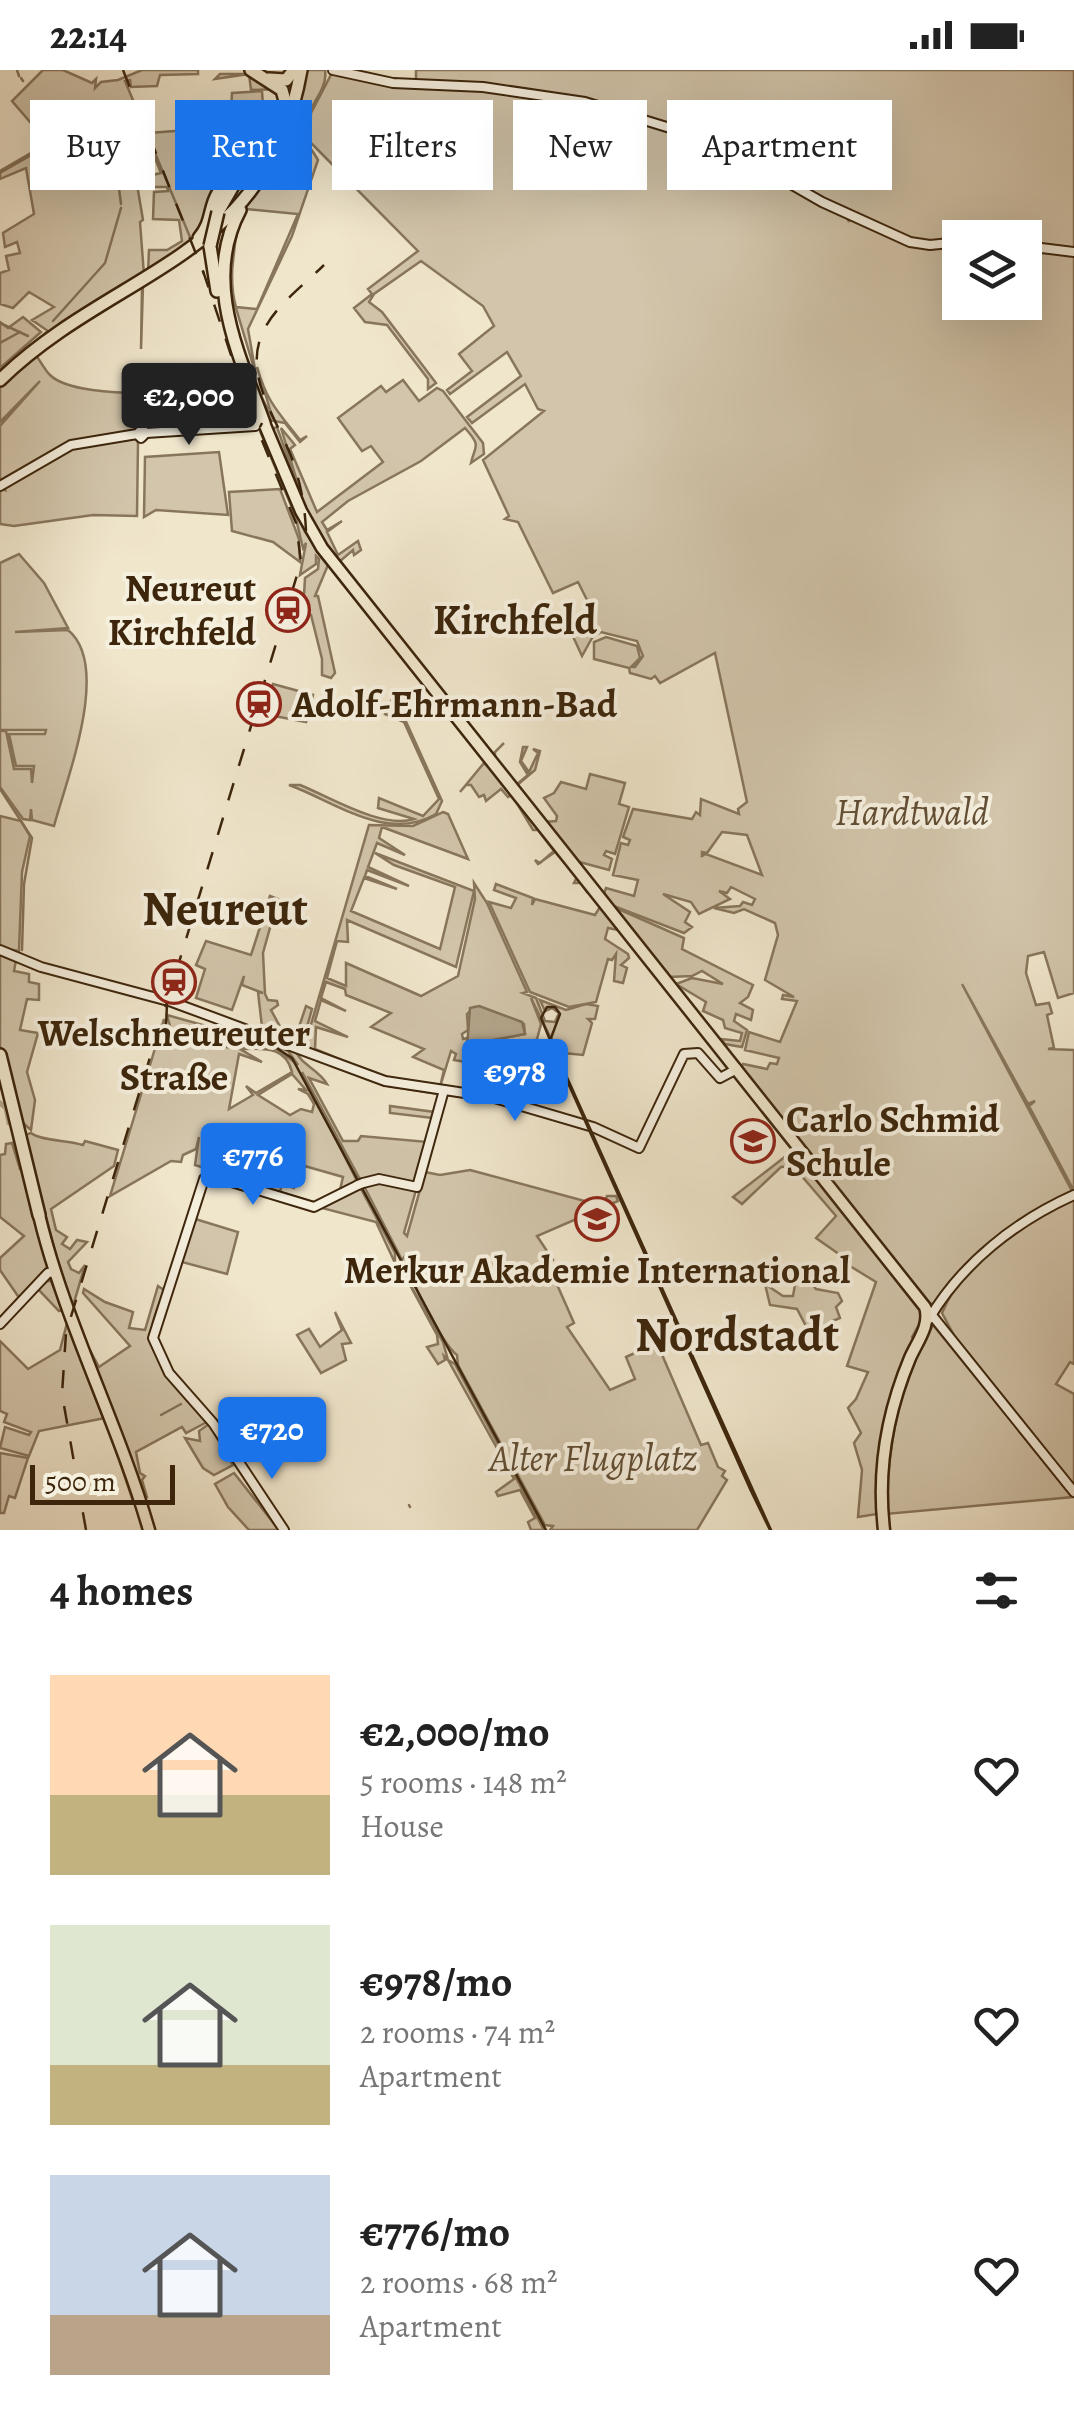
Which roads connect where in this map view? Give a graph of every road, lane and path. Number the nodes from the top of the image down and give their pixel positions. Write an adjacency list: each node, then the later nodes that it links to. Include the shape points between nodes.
1 (250, 70): 5 (highway)
2 (297, 70): 5 (highway, via 285,80); 8 (highway); 9 (highway); 16 (highway, via 263,165 227,214)
3 (333, 70): 6 (main road)
4 (344, 70): 6 (main road)
5 (263, 74): 7 (highway, via 284,92)
6 (371, 80): 14 (main road, via 585,102 719,143 910,242)
7 (283, 100)
8 (288, 100)
9 (291, 100)
10 (219, 190): 16 (highway, via 204,232)
11 (231, 190): 19 (highway, bridge, via 210,246 214,281)
12 (249, 190): 18 (highway, via 197,246 57,333)
13 (252, 190): 19 (highway, via 228,237 222,283)
14 (942, 244)
15 (1042, 248): 17 (main road)
16 (185, 251): 18 (highway, via 62,326)
17 (1074, 252)
18 (0, 378)
19 (258, 424): 20 (main road, via 80,442); 21 (main road, via 321,546); 21 (main road, via 313,540)
20 (0, 486)
21 (545, 828): 25 (main road)
22 (0, 950): 26 (main road, via 170,1002 386,1081)
23 (0, 1055): 27 (highway)
24 (0, 1066): 27 (highway)
25 (737, 1069): 26 (main road, via 720,1078 698,1053 685,1052 639,1148 589,1125 491,1096); 31 (main road)
26 (444, 1090): 35 (main road, via 416,1188 379,1179 316,1207 213,1176 202,1181 154,1343)
27 (13, 1105): 29 (highway)
28 (1074, 1196): 31 (main road, via 993,1246)
29 (38, 1215): 30 (main road)
30 (50, 1276): 32 (main road); 34 (main road)
31 (934, 1313): 33 (main road); 36 (main road, via 897,1392 883,1460)
32 (0, 1324)
33 (1074, 1492)
34 (147, 1530)
35 (284, 1530)
36 (884, 1530)

